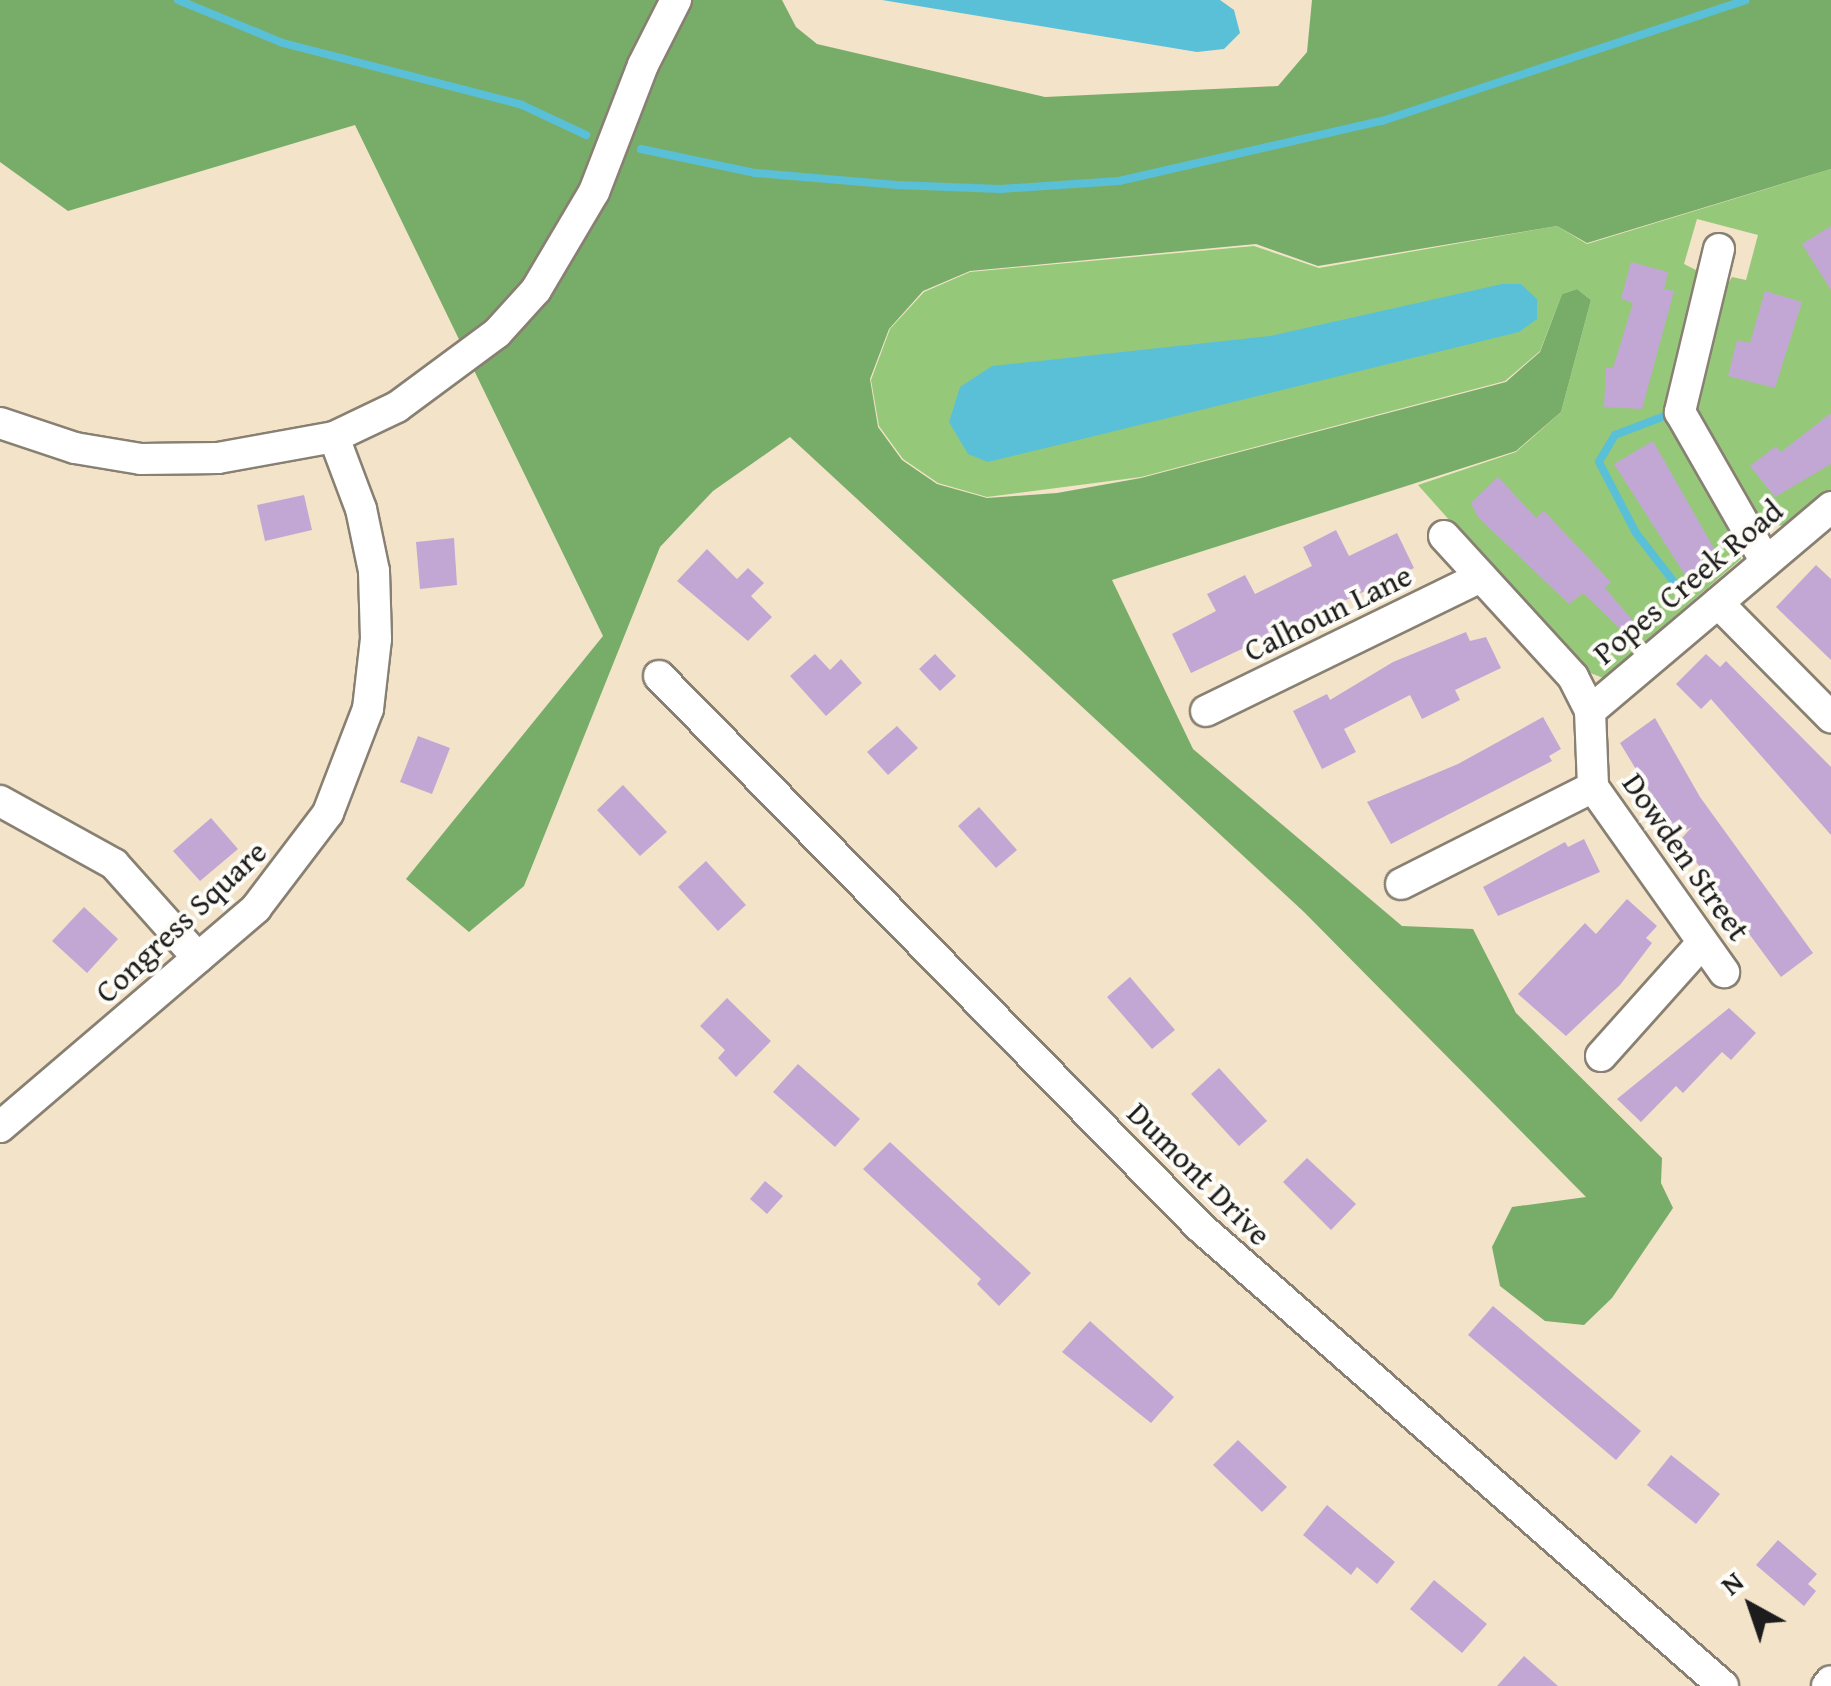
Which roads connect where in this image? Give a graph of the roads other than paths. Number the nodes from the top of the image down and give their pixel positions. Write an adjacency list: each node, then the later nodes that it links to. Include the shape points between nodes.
1 (676, 0): 4 (street, via 642,65 594,192 536,290 444,374 397,407)
2 (1720, 249): 7 (street, via 1680,412)
3 (0, 423): 4 (street, via 74,448 141,460 218,458)
4 (334, 437): 18 (street, Congress Square, via 361,509 374,572 368,709 328,813 294,865)
5 (1831, 507): 7 (street, Popes Creek Road)
6 (1444, 536): 8 (street, Dowden Street)
7 (1766, 562): 9 (street, Popes Creek Road)
8 (1481, 576): 11 (street, Dowden Street, via 1562,664); 12 (street, Calhoun Lane)
9 (1718, 603): 11 (street, Popes Creek Road); 13 (street)
10 (659, 676): 22 (street, Dumont Drive, via 1200,1228)
11 (1590, 711): 14 (street, Dowden Street)
12 (1206, 712)
13 (1831, 718)
14 (1592, 787): 16 (street); 17 (street, Dowden Street)
15 (0, 801): 18 (street, via 114,864)
16 (1400, 884)
17 (1702, 943): 19 (street, Dowden Street); 20 (street)
18 (198, 958): 21 (street, Congress Square)
19 (1724, 972)
20 (1601, 1056)
21 (0, 1128)
22 (1723, 1686)

